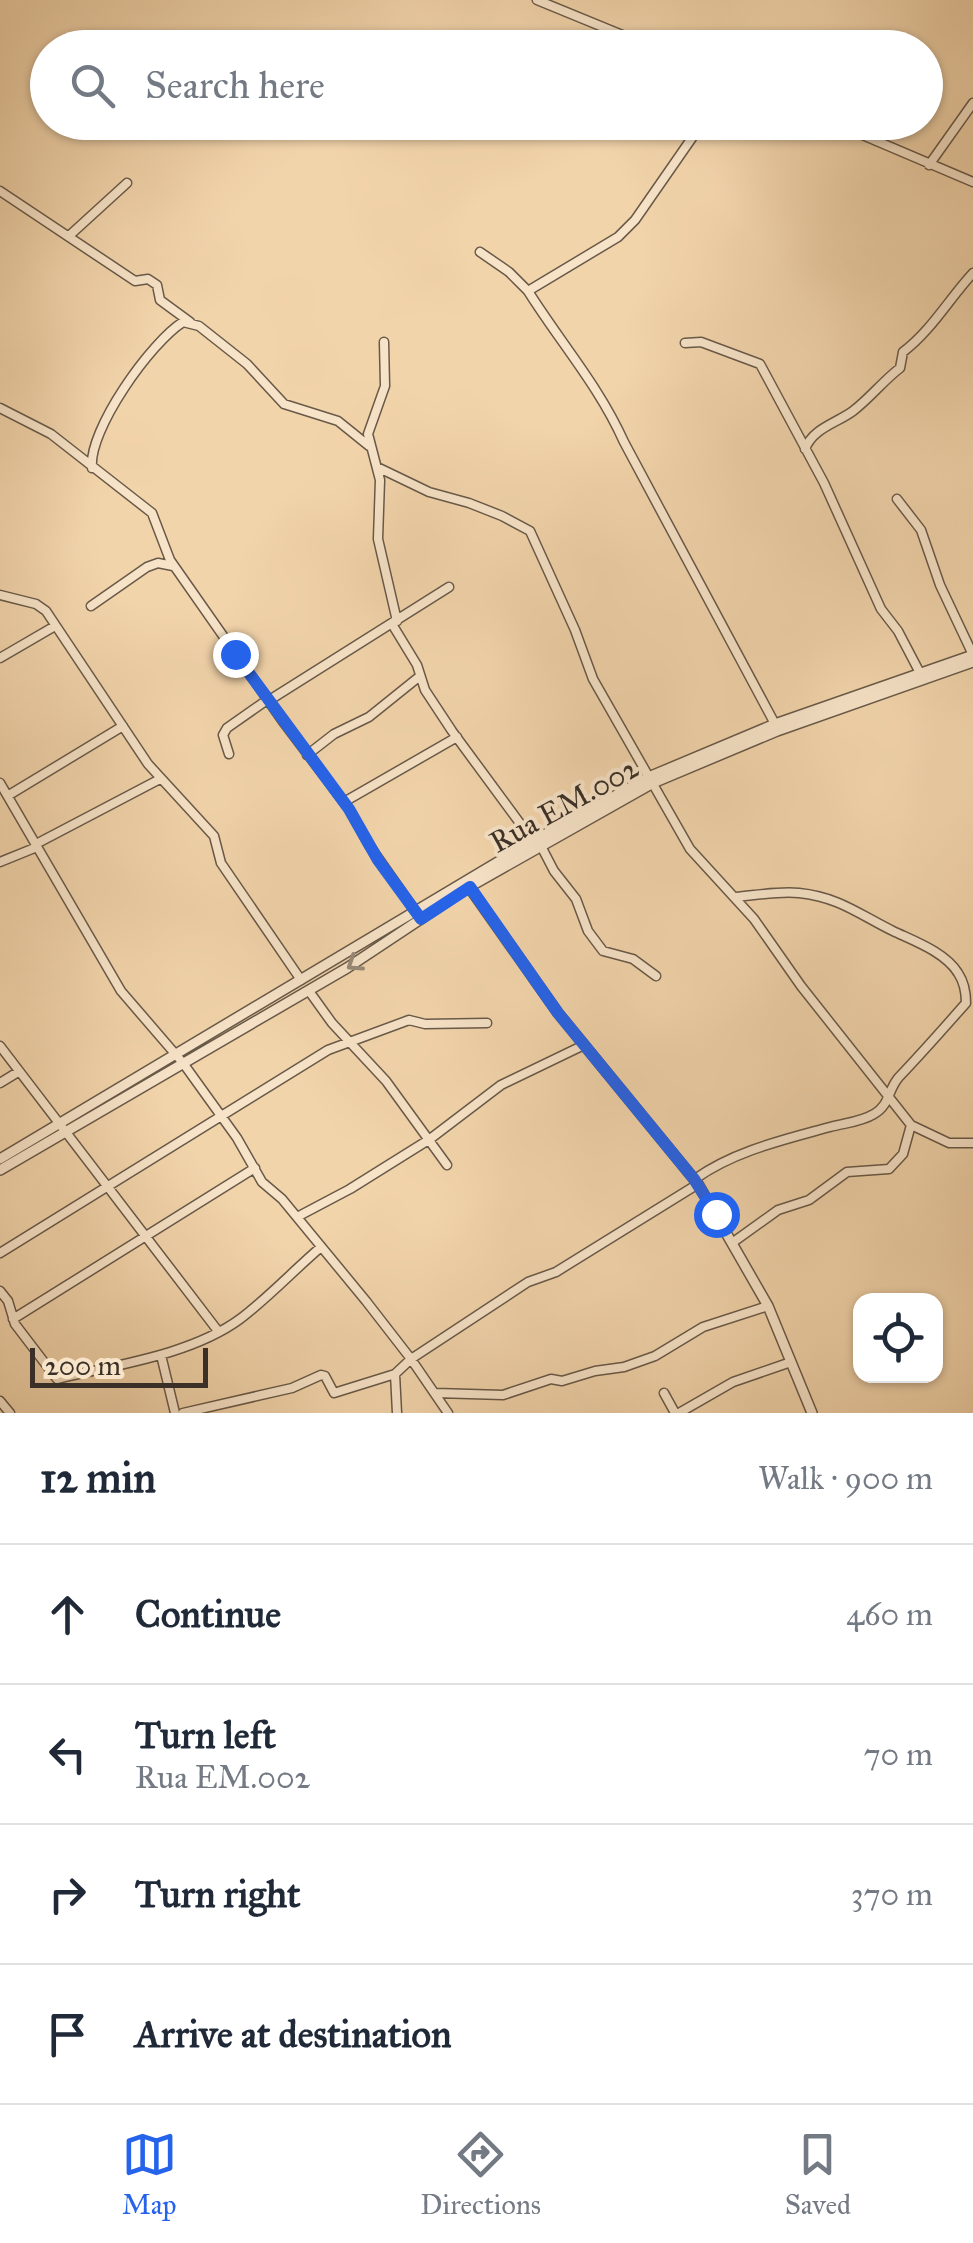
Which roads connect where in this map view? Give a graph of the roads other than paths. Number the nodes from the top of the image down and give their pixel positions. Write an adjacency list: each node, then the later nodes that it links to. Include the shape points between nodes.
1 (537, 0): 2 (street)
2 (610, 30)
3 (973, 103): 6 (street)
4 (690, 140): 13 (street, via 618,237)
5 (873, 140): 6 (street)
6 (929, 165): 7 (street)
7 (973, 182)
8 (128, 183): 10 (street)
9 (0, 190): 10 (street)
10 (70, 236): 14 (street, via 135,280 157,284 160,300)
11 (480, 252): 13 (street)
12 (973, 274): 19 (street, via 903,352 900,368 852,412 809,438)
13 (528, 291): 34 (street, via 609,409)
14 (190, 322): 18 (street, via 247,364 284,404 338,421); 21 (street, via 174,328 120,395 94,440)
15 (384, 342): 18 (street, via 385,386)
16 (684, 343): 19 (street, via 701,342 760,364)
17 (0, 408): 21 (street, via 51,434)
18 (369, 446): 20 (street)
19 (805, 449): 31 (street)
20 (377, 467): 27 (street, via 378,539); 40 (street, via 530,531 593,679)
21 (92, 468): 23 (street, via 152,513)
22 (897, 499): 29 (street, via 921,530)
23 (176, 567): 26 (street, via 148,567); 33 (street)
24 (448, 587): 27 (street)
25 (0, 596): 28 (street, via 36,604)
26 (91, 606)
27 (395, 623): 32 (street); 33 (street)
28 (54, 626): 30 (street); 35 (street)
29 (973, 657): 31 (street, Rua EM.002); 40 (street, Rua EM.002)
30 (0, 658)
31 (920, 674): 34 (street, Rua EM.002)
32 (420, 676): 36 (street); 38 (street, via 369,718)
33 (268, 701): 37 (street, via 227,728); 38 (street)
34 (775, 724): 40 (street, Rua EM.002)
35 (123, 726): 39 (street); 42 (street)
36 (457, 737): 43 (street); 44 (street)
37 (229, 754)
38 (307, 755): 43 (street)
39 (160, 778): 45 (street); 51 (street, via 214,836 221,863)
40 (652, 780): 44 (street, Rua EM.002); 48 (street, via 690,850)
41 (0, 783): 42 (street)
42 (9, 795): 45 (street)
43 (344, 802): 49 (street)
44 (537, 843): 47 (street, Rua EM.002); 49 (street, Rua EM.002); 50 (street, via 603,951)
45 (37, 846): 46 (street); 57 (street, via 121,991)
46 (0, 862)
47 (470, 887): 49 (street, Rua EM.002); 55 (street)
48 (736, 897): 60 (street); 60 (street, via 801,893 841,903 911,937 958,973 966,1003 897,1079)
49 (418, 915): 51 (street, Rua EM.002); 52 (street, Rua EM.002, one-way to 52)
50 (656, 976)
51 (301, 980): 57 (street, Rua EM.002)
52 (308, 990): 54 (street); 57 (street, Rua EM.002)
53 (486, 1024): 54 (street, via 409,1020)
54 (349, 1041): 61 (street); 65 (street)
55 (584, 1045): 65 (street, via 501,1085); 70 (street)
56 (0, 1046): 58 (street)
57 (180, 1059): 61 (street); 63 (street, Rua EM.002)
58 (18, 1072): 59 (street); 63 (street)
59 (0, 1082)
60 (890, 1099): 62 (street); 70 (street, via 870,1117 755,1148 713,1166)
61 (220, 1116): 68 (street); 71 (street)
62 (911, 1125): 64 (street, via 949,1143); 74 (street, via 903,1154 889,1168 848,1172)
63 (63, 1128): 66 (street, Rua EM.002); 69 (street, Rua EM.002); 71 (street)
64 (971, 1138)
65 (430, 1140): 67 (street); 72 (street)
66 (0, 1159)
67 (447, 1165)
68 (255, 1168): 72 (street); 73 (street)
69 (0, 1170)
70 (696, 1182): 74 (street); 82 (street)
71 (108, 1186): 73 (street); 76 (street)
72 (296, 1217): 75 (street)
73 (146, 1236): 79 (street); 80 (street)
74 (732, 1243): 78 (street)
75 (321, 1246): 80 (street); 82 (street)
76 (0, 1253)
77 (0, 1291): 79 (street)
78 (768, 1306): 83 (street); 85 (street, via 704,1327 624,1367 562,1382 551,1378 503,1396)
79 (13, 1318): 81 (street, via 57,1380)
80 (218, 1332): 81 (street)
81 (161, 1355): 90 (street)
82 (411, 1359): 84 (street); 85 (street)
83 (790, 1362): 94 (street, via 733,1382); 95 (street)
84 (395, 1374): 88 (street, via 334,1393 321,1375); 92 (street)
85 (436, 1394): 93 (street)
86 (664, 1394): 94 (street)
87 (0, 1401): 89 (street)
88 (228, 1408): 91 (street)
89 (10, 1413)
90 (175, 1413)
91 (183, 1413)
92 (398, 1413)
93 (448, 1413)
94 (677, 1413)
95 (812, 1413)

